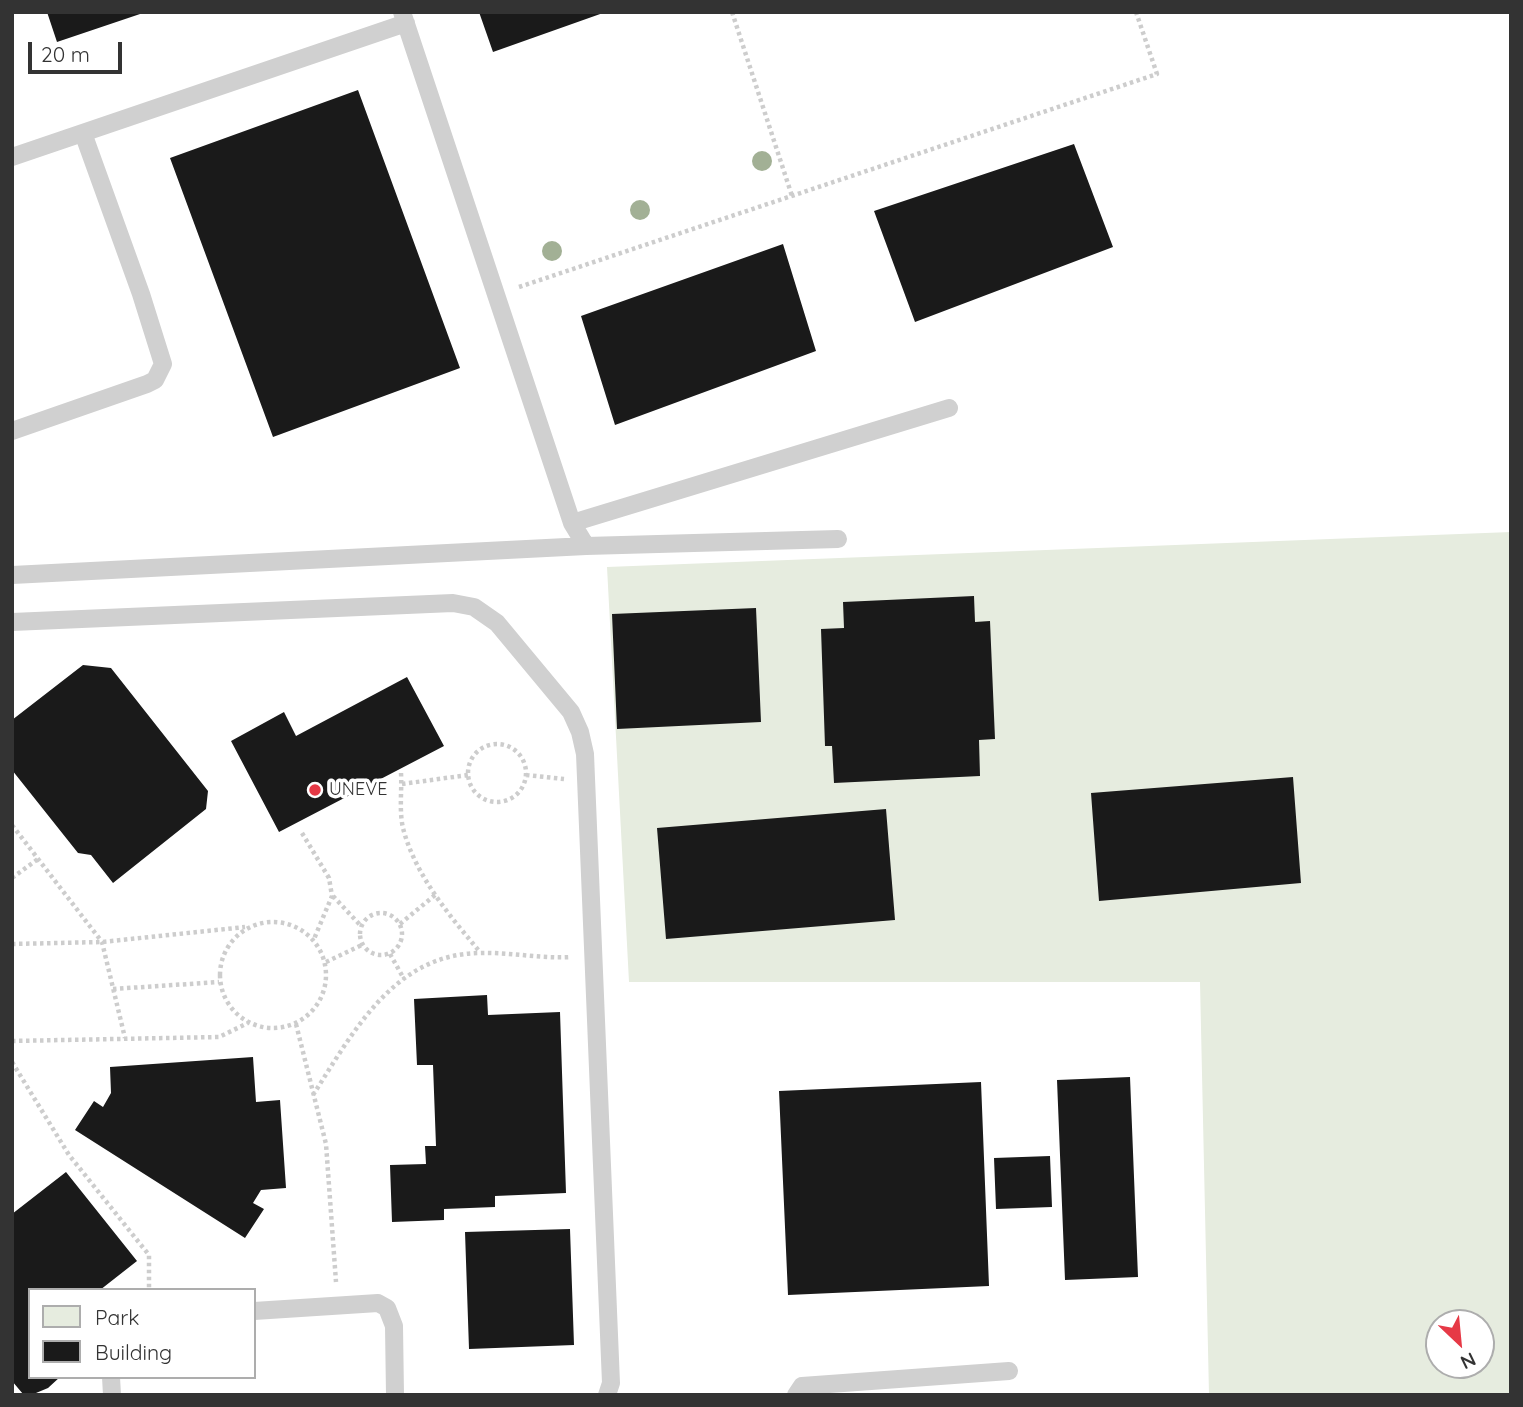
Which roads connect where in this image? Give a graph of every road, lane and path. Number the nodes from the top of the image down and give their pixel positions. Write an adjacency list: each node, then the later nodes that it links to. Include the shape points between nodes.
1 (732, 12): 6 (path)
2 (1136, 12): 6 (path, via 1157,74)
3 (404, 18): 4 (lane); 7 (lane)
4 (83, 133): 5 (lane); 9 (lane, via 163,364 155,380 147,384)
5 (12, 157)
6 (792, 196): 7 (path)
7 (495, 295): 10 (lane)
8 (949, 408): 10 (lane)
9 (12, 431)
10 (572, 523): 12 (lane)
11 (838, 539): 12 (lane)
12 (586, 546): 13 (lane)
13 (12, 575)
14 (12, 622): 18 (lane, via 453,603 474,607 497,623 570,712 583,743)
15 (401, 774): 19 (path)
16 (468, 775): 17 (path, via 472,789 483,799 497,802 511,799 522,789); 17 (path, via 478,751 504,745 516,751); 19 (path)
17 (526, 775): 18 (path)
18 (585, 781): 35 (lane)
19 (402, 784): 24 (path, via 402,826)
20 (12, 825): 22 (path)
21 (302, 833): 25 (path, via 329,878)
22 (38, 859): 23 (path); 30 (path)
23 (12, 878)
24 (435, 894): 26 (path); 33 (path)
25 (332, 896): 27 (path); 29 (path)
26 (400, 924): 27 (path, via 385,913 367,918); 34 (path, via 401,941)
27 (361, 926): 32 (path)
28 (246, 927): 29 (path, via 270,920 295,925); 30 (path); 38 (path, via 229,943 220,964)
29 (314, 939): 36 (path)
30 (102, 942): 31 (path); 39 (path)
31 (12, 944)
32 (362, 945): 34 (path, via 379,955); 36 (path)
33 (480, 953): 35 (path); 37 (path, via 455,956)
34 (390, 954): 37 (path)
35 (593, 956): 51 (lane, via 611,1383)
36 (326, 962): 41 (path, via 326,986 316,1009)
37 (404, 979): 45 (path, via 360,1022)
38 (219, 982): 39 (path); 40 (path, via 230,1008)
39 (113, 989): 42 (path)
40 (248, 1023): 41 (path, via 272,1029); 42 (path, via 219,1037)
41 (296, 1024): 45 (path)
42 (125, 1038): 43 (path)
43 (12, 1041)
44 (12, 1062): 46 (path, via 69,1156 149,1255)
45 (313, 1094): 47 (path, via 326,1144)
46 (149, 1288)
47 (337, 1305): 48 (lane); 50 (lane, via 378,1303 387,1308 394,1326)
48 (256, 1311)
49 (1009, 1371): 52 (lane, via 802,1386)
50 (395, 1395)
51 (607, 1395)
52 (796, 1395)

